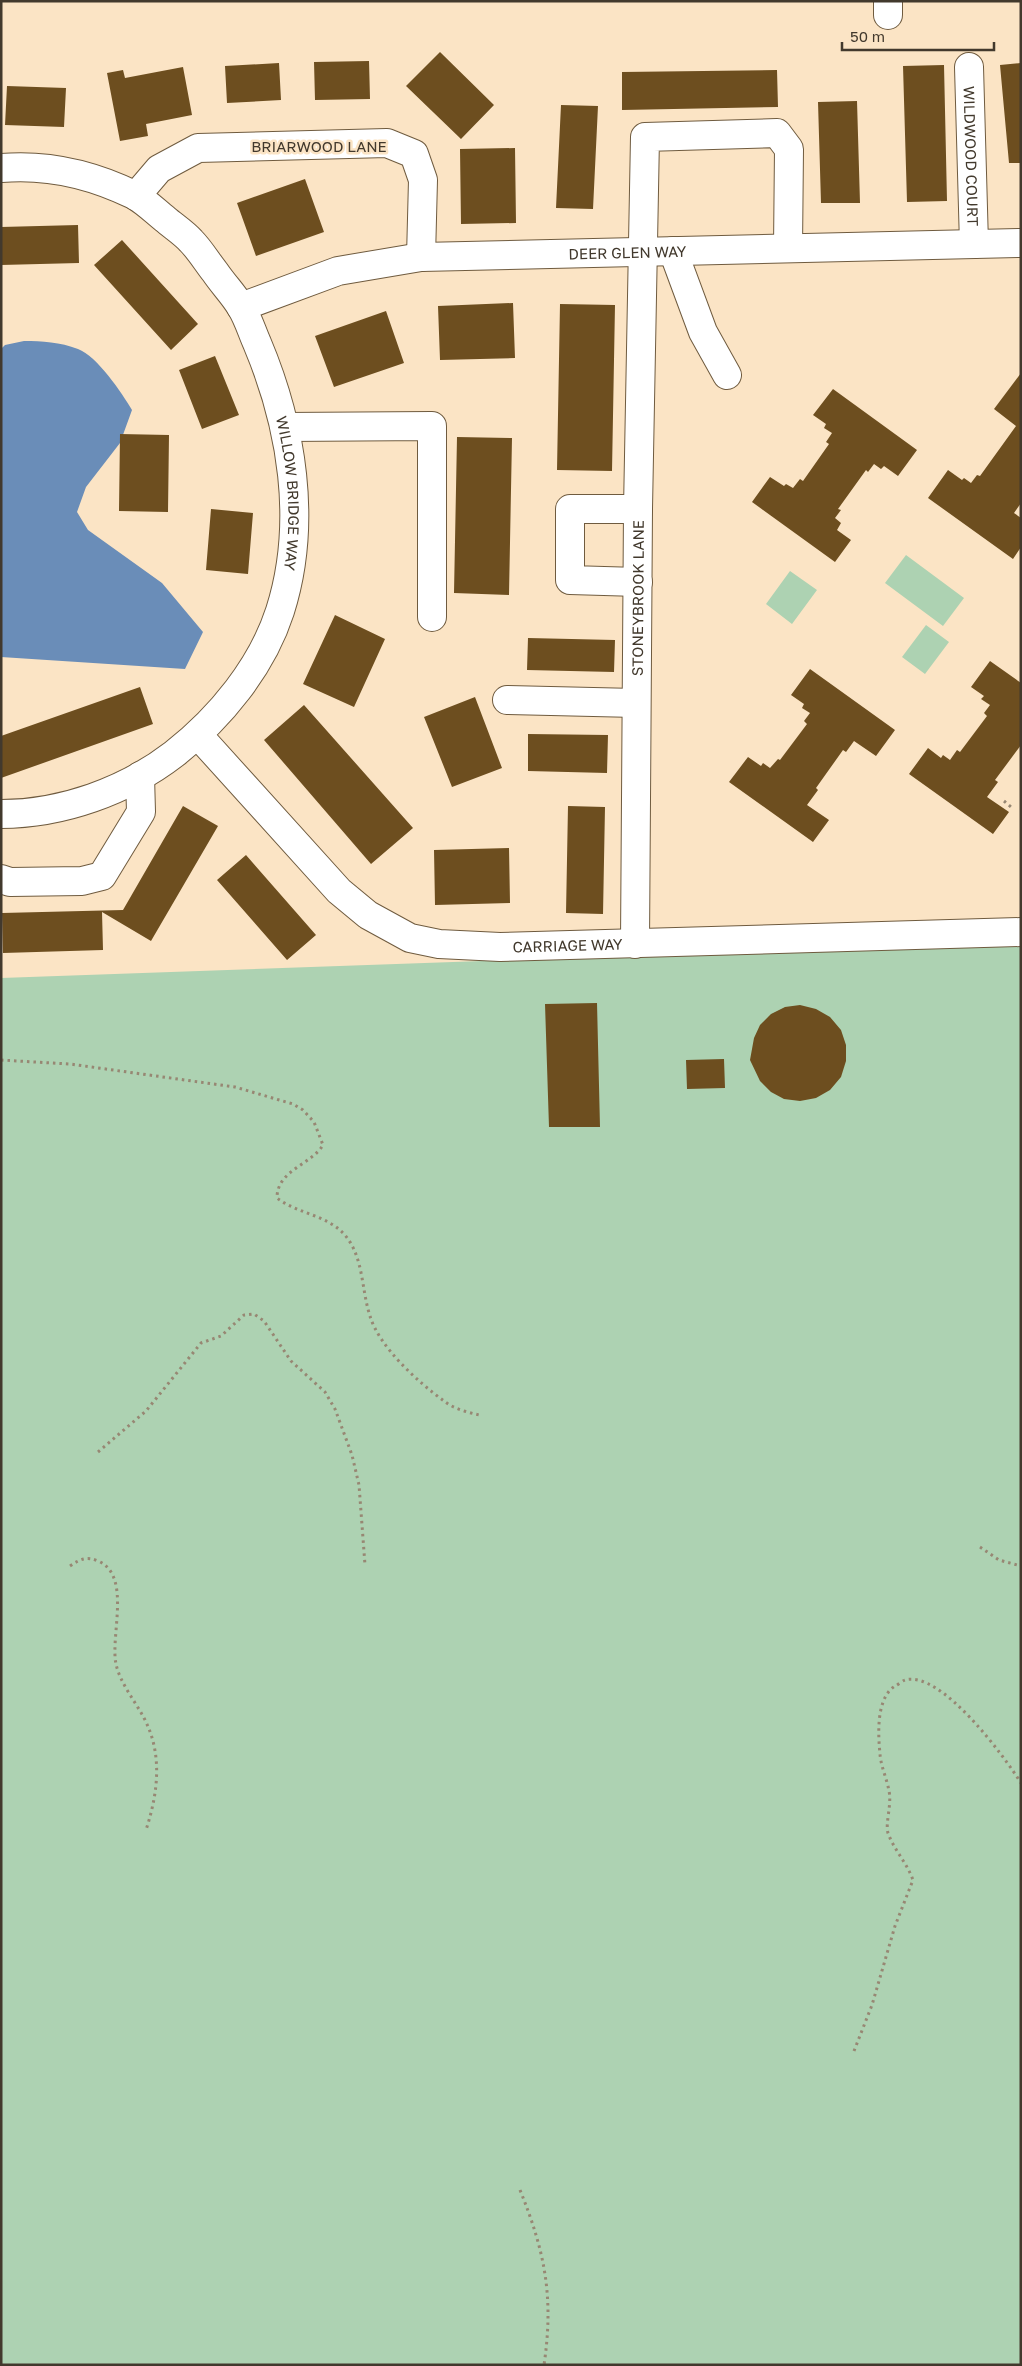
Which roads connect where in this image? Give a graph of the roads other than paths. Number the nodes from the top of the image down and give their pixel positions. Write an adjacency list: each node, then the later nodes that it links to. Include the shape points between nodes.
1 (969, 67): 5 (street, WILDWOOD COURT)
2 (1, 168): 3 (street, WILLOW BRIDGE WAY, via 73,173)
3 (136, 196): 9 (street, BRIARWOOD LANE, via 159,169 198,148 387,143 414,154 423,180); 10 (street, WILLOW BRIDGE WAY, via 192,241)
4 (1021, 243): 5 (street, DEER GLEN WAY)
5 (974, 244): 6 (street, DEER GLEN WAY)
6 (788, 248): 7 (street, STONEYBROOK LANE, via 789,149 777,134 645,137); 8 (street, DEER GLEN WAY)
7 (644, 251): 8 (street, DEER GLEN WAY); 9 (street, DEER GLEN WAY); 13 (street, STONEYBROOK LANE)
8 (673, 251): 11 (street, via 703,332)
9 (421, 257): 10 (street, DEER GLEN WAY, via 338,271)
10 (241, 307): 12 (street, WILLOW BRIDGE WAY, via 272,379)
11 (727, 375)
12 (285, 427): 15 (street, via 432,426); 18 (street, WILLOW BRIDGE WAY, via 295,505 292,564 280,612 258,661 243,684)
13 (638, 509): 14 (street, STONEYBROOK LANE); 14 (street, via 570,509 570,580)
14 (638, 582): 17 (street, STONEYBROOK LANE)
15 (432, 617)
16 (506, 700): 17 (street)
17 (636, 703): 23 (street, STONEYBROOK LANE)
18 (198, 735): 19 (street, WILLOW BRIDGE WAY); 23 (street, CARRIAGE WAY, via 339,891 368,915 410,938 468,947)
19 (140, 776): 20 (street, WILLOW BRIDGE WAY, via 115,789 68,805); 21 (street, via 141,812 102,876 82,881 10,882)
20 (1, 814)
21 (1, 879)
22 (1021, 932): 23 (street, CARRIAGE WAY)
23 (635, 944)

